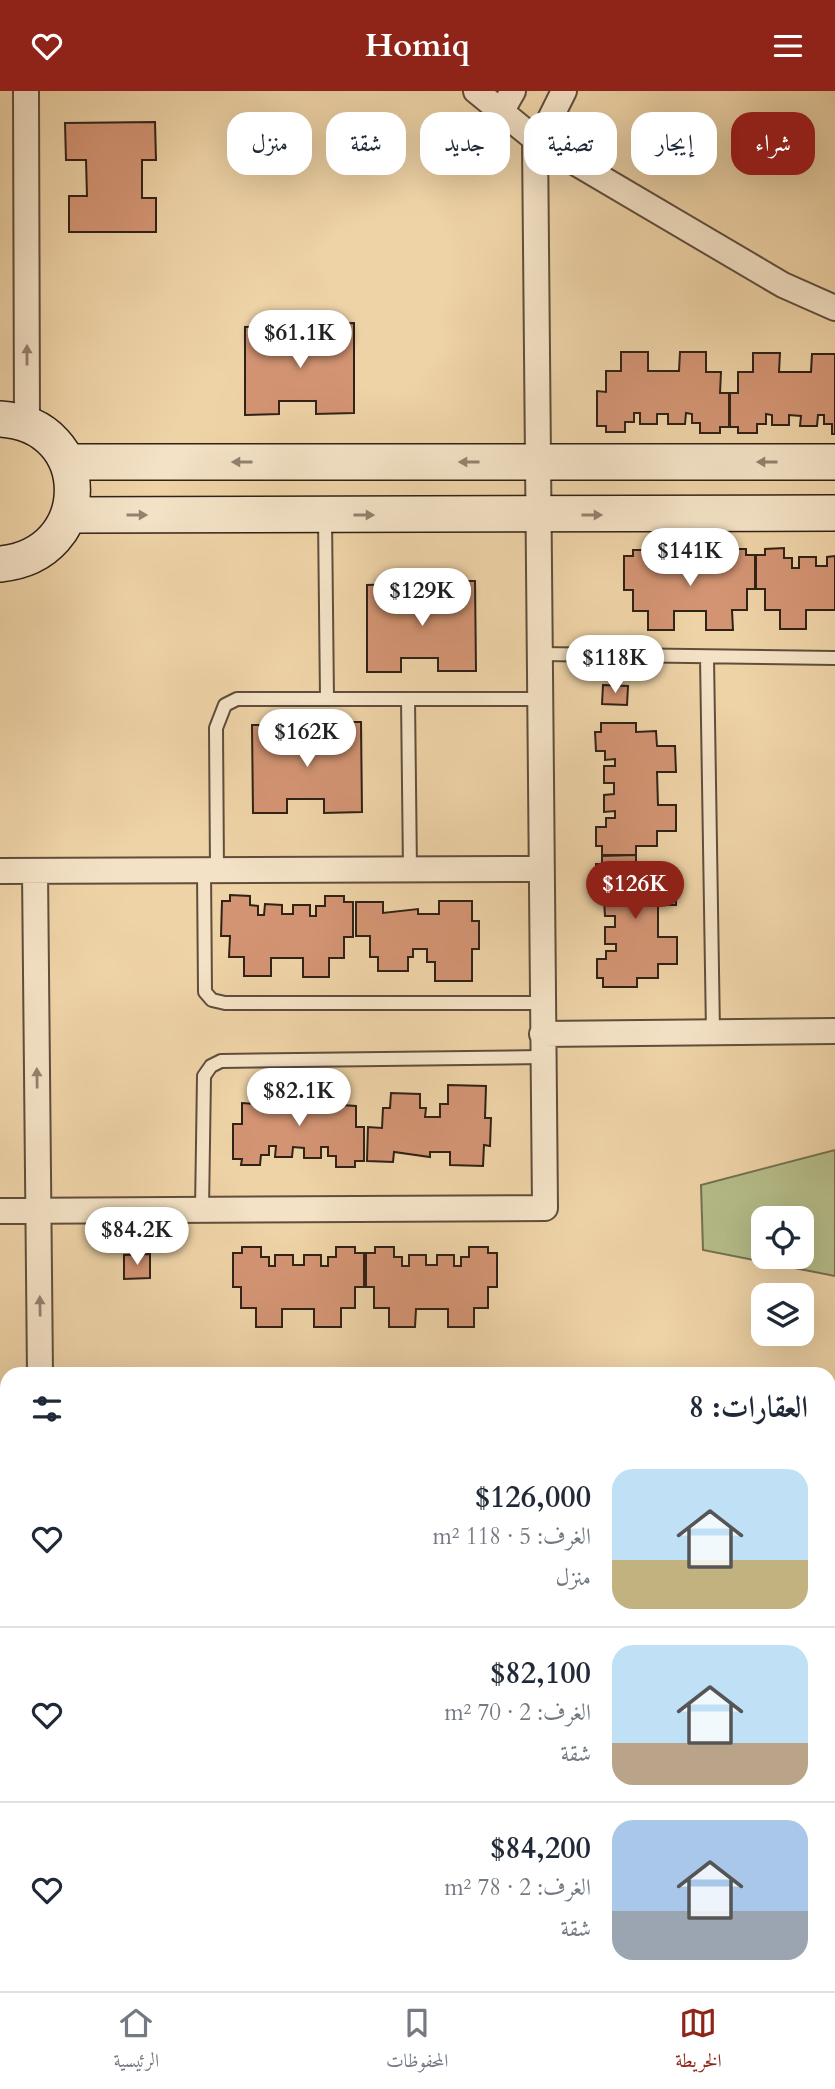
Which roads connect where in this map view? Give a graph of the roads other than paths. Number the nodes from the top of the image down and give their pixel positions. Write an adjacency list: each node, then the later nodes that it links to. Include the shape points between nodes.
1 (26, 91): 10 (street, one-way to 1)
2 (476, 91): 4 (street)
3 (564, 91): 5 (street)
4 (507, 101): 6 (street)
5 (552, 112)
6 (524, 123)
7 (537, 175): 12 (street)
8 (596, 175): 9 (street, via 783,285)
9 (835, 309)
10 (13, 422): 11 (street, via 48,436)
11 (67, 462): 12 (street, one-way to 11); 15 (street, via 72,479)
12 (538, 462): 13 (street, one-way to 12); 17 (street)
13 (835, 462)
14 (835, 513): 17 (street, one-way to 14)
15 (69, 515): 16 (street, one-way to 16); 18 (street, via 48,547 26,559)
16 (325, 515): 17 (street, one-way to 17); 22 (lane)
17 (539, 516): 19 (street)
18 (0, 563)
19 (540, 654): 20 (lane); 24 (street)
20 (707, 658): 21 (lane); 32 (lane)
21 (835, 658)
22 (327, 699): 23 (lane); 29 (lane, via 237,699 225,705 216,728)
23 (408, 699): 24 (lane); 26 (lane)
24 (540, 699): 25 (street)
25 (541, 869): 26 (street); 30 (street)
26 (410, 870): 29 (street)
27 (0, 871): 28 (street)
28 (35, 871): 29 (street); 36 (street, one-way to 28)
29 (211, 871): 30 (lane, via 205,992 212,1000)
30 (542, 1003): 33 (street)
31 (835, 1031): 32 (street)
32 (713, 1032): 33 (street)
33 (542, 1045): 34 (lane, via 221,1061 204,1076); 34 (street, via 545,1208)
34 (202, 1210): 36 (street)
35 (0, 1211): 36 (street)
36 (39, 1211): 37 (street, one-way to 36)
37 (40, 1367)

